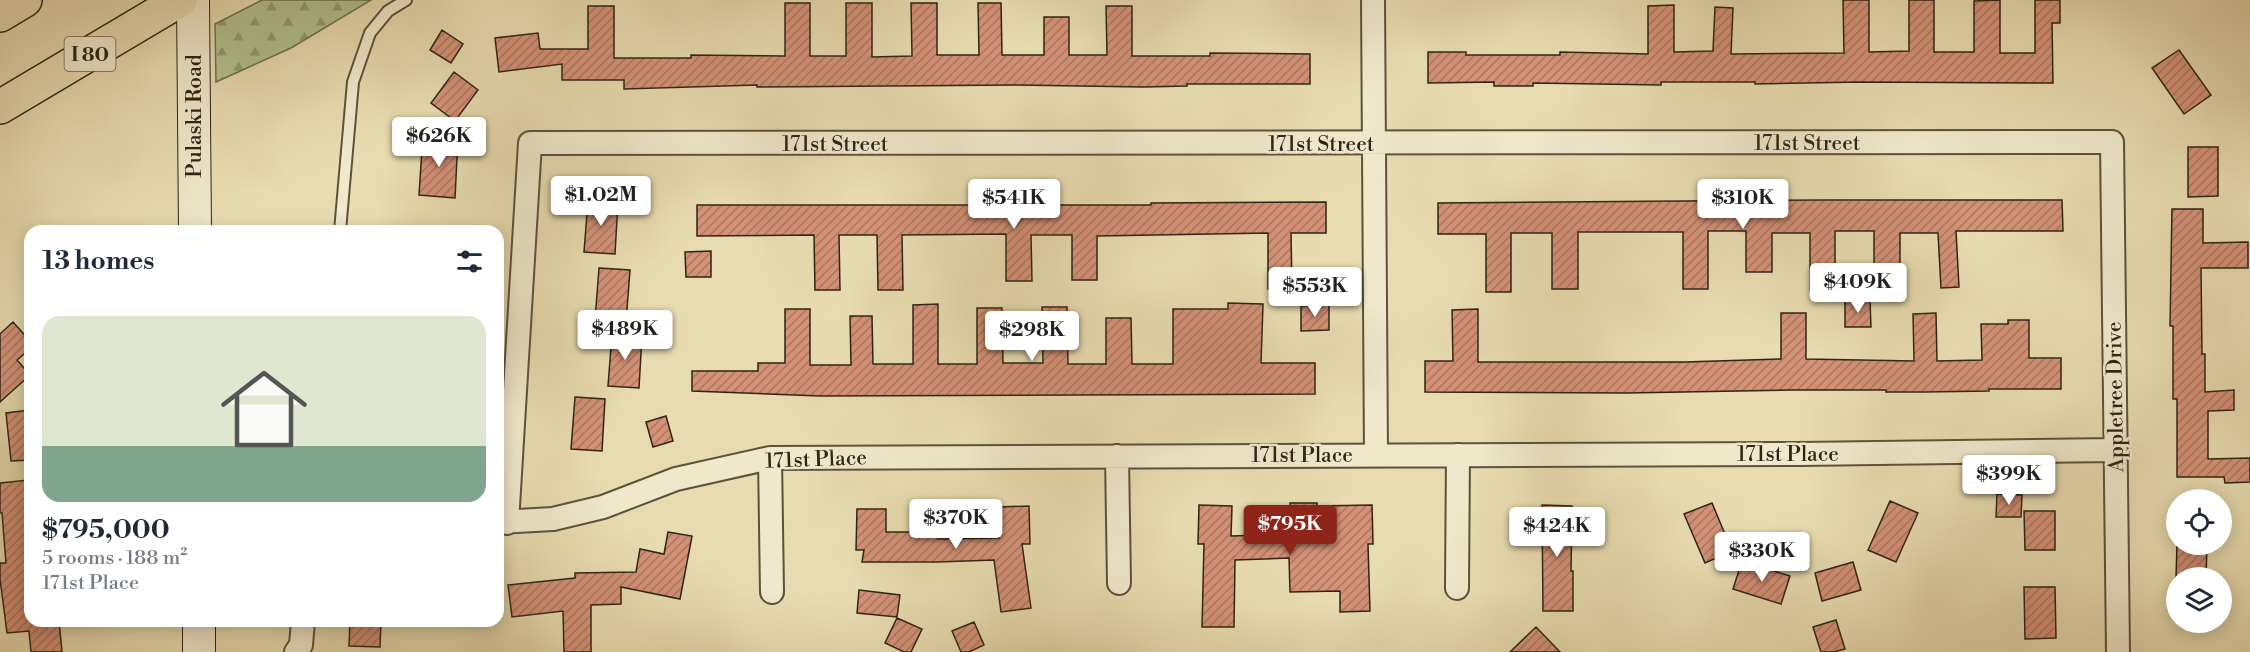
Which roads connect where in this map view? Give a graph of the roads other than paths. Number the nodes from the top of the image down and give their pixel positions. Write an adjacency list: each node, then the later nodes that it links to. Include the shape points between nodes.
1 (24, 0): 6 (highway)
2 (180, 0): 7 (highway, I 80)
3 (193, 0): 10 (main road, Pulaski Road)
4 (406, 0): 11 (lane, via 387,11 370,33 353,82)
5 (1373, 0): 9 (street)
6 (0, 15)
7 (0, 107)
8 (2112, 142): 9 (street, 171st Street); 12 (street, Appletree Drive)
9 (1373, 144): 13 (street); 17 (street, 171st Street, via 530,143)
10 (195, 225)
11 (341, 225)
12 (2115, 450): 14 (street, 171st Place); 26 (street, Appletree Drive)
13 (1376, 454): 14 (street, 171st Place); 15 (street, 171st Place)
14 (1458, 455): 20 (street)
15 (1117, 456): 16 (street, 171st Place); 19 (street)
16 (770, 458): 18 (street, 171st Place, via 676,479 603,507 553,519); 21 (street)
17 (504, 496)
18 (504, 523)
19 (1119, 583)
20 (1457, 588)
21 (772, 592)
22 (199, 627): 24 (main road)
23 (302, 627): 25 (street, via 301,645)
24 (199, 652)
25 (296, 652)
26 (2118, 652)

